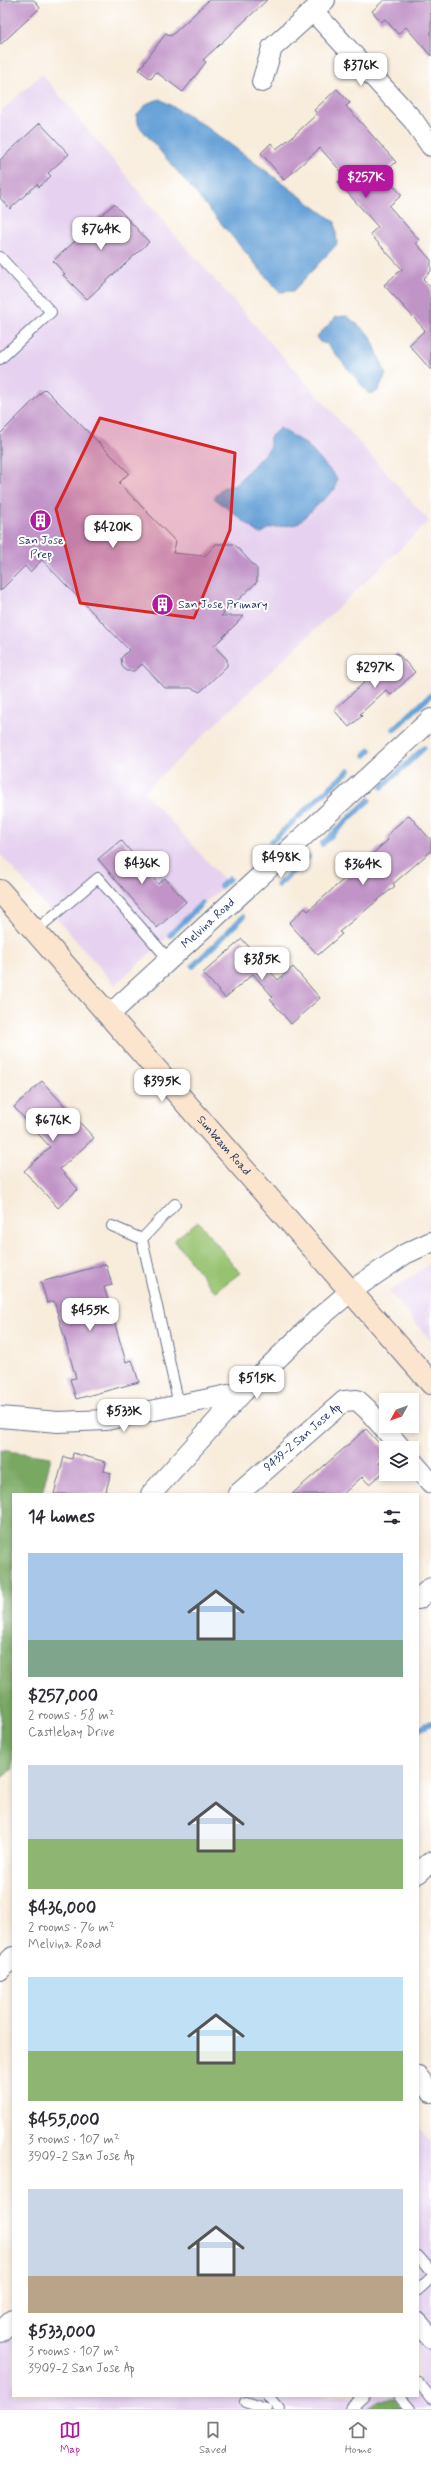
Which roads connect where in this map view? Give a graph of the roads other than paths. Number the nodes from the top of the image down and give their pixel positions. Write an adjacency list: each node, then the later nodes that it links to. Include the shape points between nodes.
1 (319, 6): 2 (street, via 272,48); 3 (street, via 413,120)
2 (262, 82)
3 (431, 146)
4 (0, 257): 5 (lane, via 51,312)
5 (0, 360)
6 (431, 719): 9 (street, Melvina Road)
7 (0, 891): 8 (street, Sunbeam Road)
8 (35, 932): 9 (lane, via 98,878); 10 (street, Sunbeam Road)
9 (169, 960): 10 (street, Melvina Road)
10 (109, 1015): 15 (street, Sunbeam Road)
11 (175, 1204): 13 (lane)
12 (112, 1226): 13 (lane)
13 (142, 1239): 18 (lane)
14 (431, 1242): 15 (street, via 405,1254)
15 (350, 1291): 16 (street, Sunbeam Road); 17 (street)
16 (431, 1383)
17 (243, 1392): 18 (street); 23 (street)
18 (179, 1405): 19 (street, via 106,1420 58,1422)
19 (0, 1417)
20 (395, 1441): 24 (street, 9439-2 San Jose Ap, via 357,1400 344,1401)
21 (419, 1469): 22 (street)
22 (431, 1483)
23 (152, 1493)
24 (239, 1493)
25 (431, 1588): 26 (street)
26 (419, 1598)
27 (431, 1862): 28 (street)
28 (419, 1872)
29 (419, 2078): 30 (street)
30 (431, 2092)
31 (419, 2257): 32 (lane)
32 (431, 2271)
33 (431, 2278): 34 (lane)
34 (419, 2289)
35 (12, 2321): 37 (street)
36 (419, 2324): 38 (street)
37 (0, 2332)
38 (431, 2338)
39 (419, 2383): 43 (lane)
40 (269, 2397): 46 (lane)
41 (363, 2397): 47 (lane)
42 (400, 2397): 48 (lane)
43 (431, 2398)
44 (245, 2402): 45 (lane)
45 (266, 2409)
46 (279, 2409)
47 (350, 2409)
48 (410, 2409)

